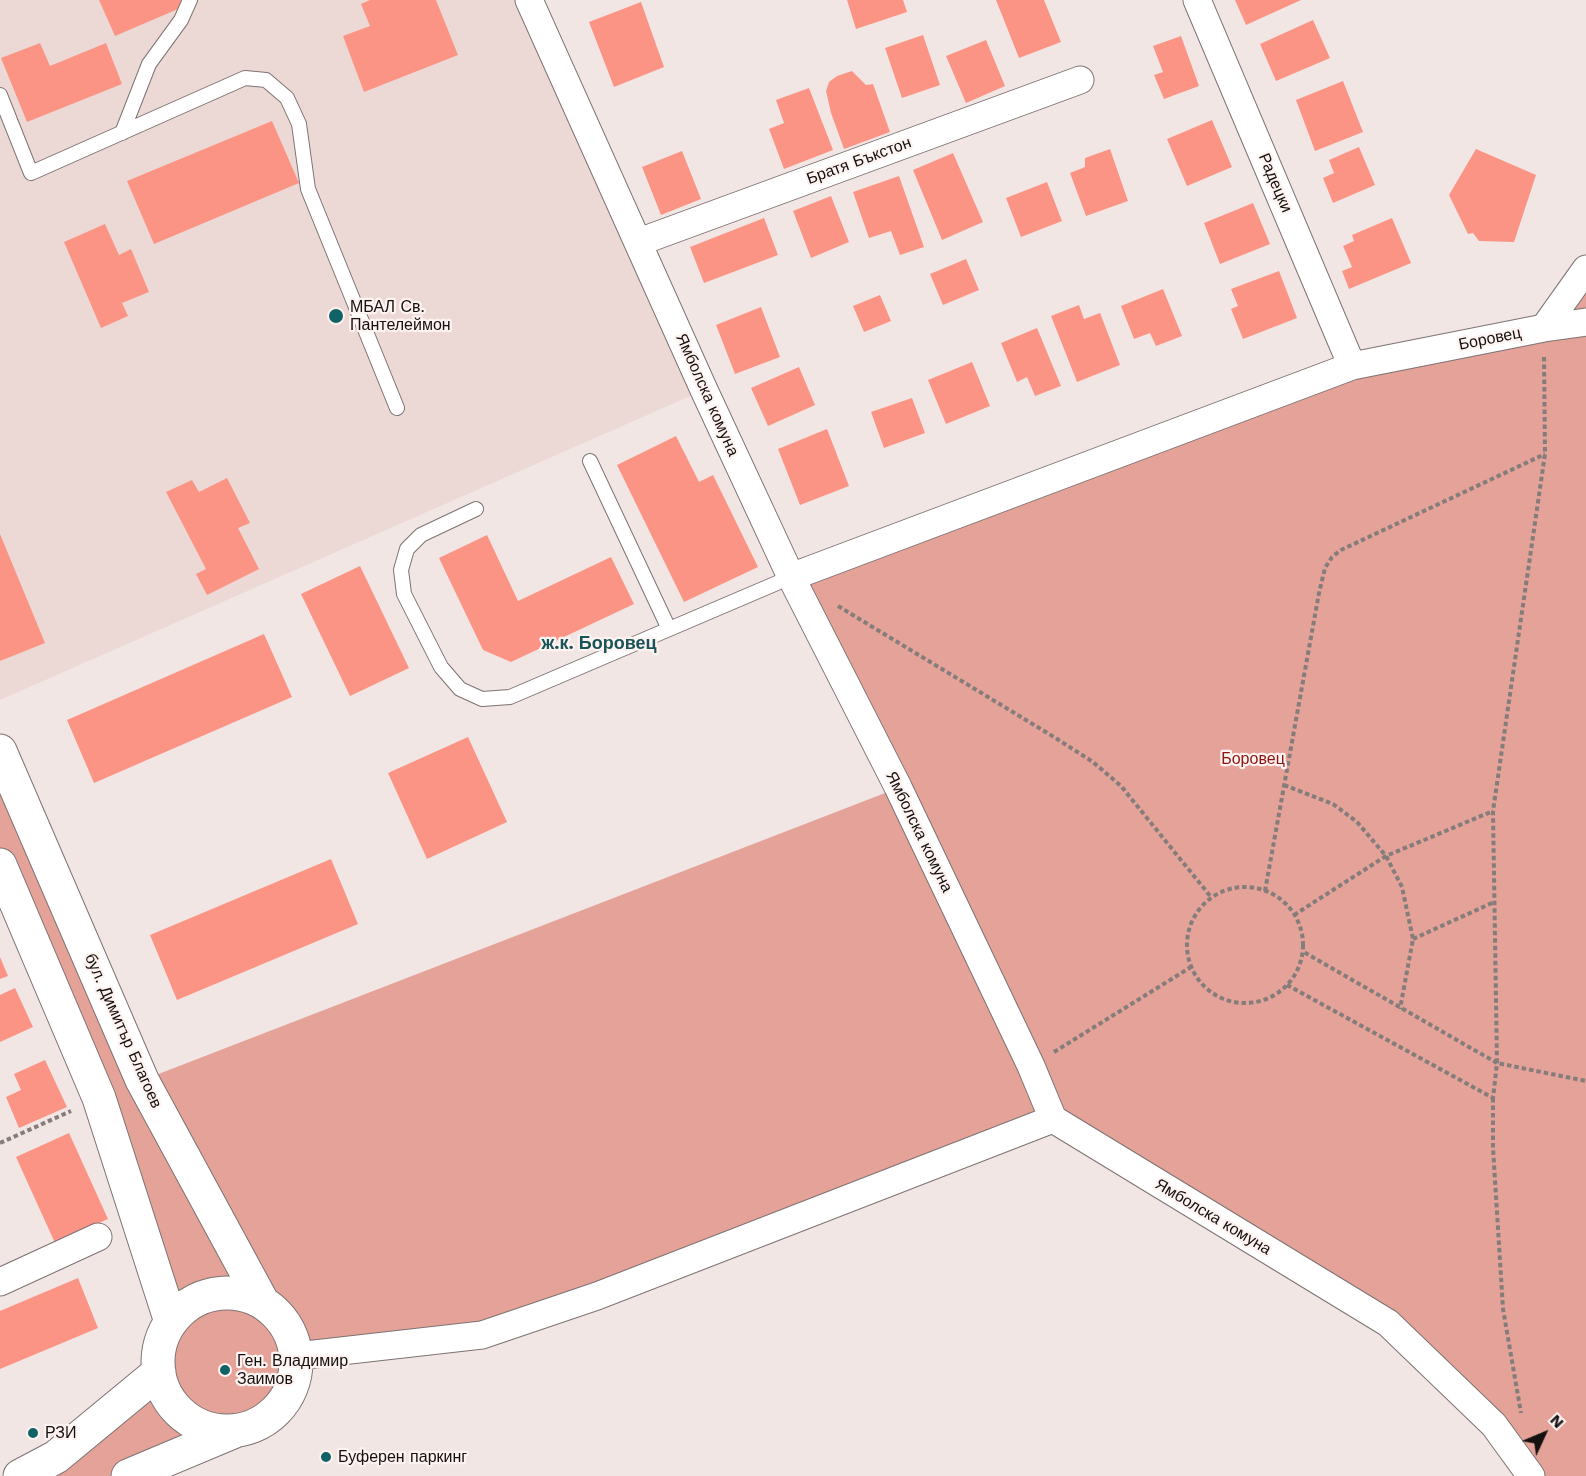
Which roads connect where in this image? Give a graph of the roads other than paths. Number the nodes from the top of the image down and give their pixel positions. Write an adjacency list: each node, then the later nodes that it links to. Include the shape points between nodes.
1 (190, 0): 6 (lane, via 181,20 149,64)
2 (529, 0): 7 (street, Ямболска комуна)
3 (1197, 0): 11 (street, Радецки)
4 (1080, 80): 7 (street, Братя Бъкстон)
5 (0, 95): 6 (lane, via 31,173)
6 (122, 133): 12 (lane, via 245,78 266,80 287,98 299,124 308,189)
7 (639, 242): 15 (street, Ямболска комуна)
8 (1586, 269): 10 (street, Боровец)
9 (1586, 322): 10 (street)
10 (1544, 328): 11 (street, Боровец)
11 (1352, 366): 15 (street, Боровец)
12 (397, 408)
13 (590, 461): 16 (lane)
14 (476, 509): 16 (lane, via 421,535 407,549 401,570 404,594 435,657 460,689 482,699 510,697)
15 (791, 577): 16 (lane); 19 (street, Ямболска комуна, via 898,788)
16 (669, 629)
17 (0, 751): 22 (main road, бул. Димитър Благоев, via 142,1080)
18 (0, 865): 23 (main road, via 99,1098)
19 (1053, 1119): 24 (street, via 597,1296 482,1335); 29 (street, Ямболска комуна, via 1388,1323 1494,1425)
20 (99, 1237): 21 (street)
21 (0, 1282)
22 (263, 1303): 23 (main road, via 244,1295 224,1293 185,1307); 24 (main road, via 286,1326)
23 (171, 1322): 25 (main road, via 163,1337)
24 (297, 1356): 26 (main road, via 295,1378 287,1398 274,1414 256,1426)
25 (159, 1372): 26 (main road, via 165,1392 177,1410 194,1423 214,1430); 27 (main road, via 56,1457)
26 (235, 1431): 28 (main road)
27 (20, 1476)
28 (128, 1476)
29 (1531, 1476)

